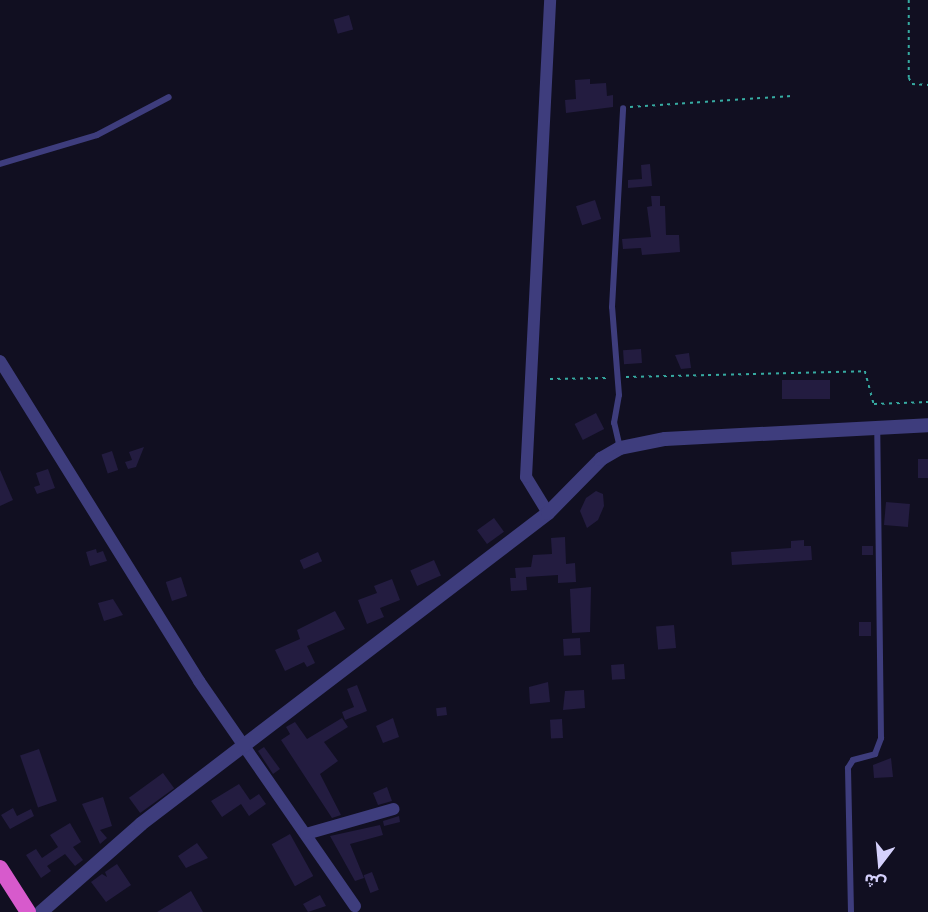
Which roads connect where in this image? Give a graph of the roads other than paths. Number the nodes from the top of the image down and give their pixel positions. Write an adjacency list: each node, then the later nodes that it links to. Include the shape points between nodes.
1 (550, 0): 9 (street, via 526,477)
2 (169, 97): 4 (lane, via 97,135)
3 (623, 108): 8 (lane, via 612,307 618,377 614,423)
4 (0, 164)
5 (0, 361): 10 (street, via 199,681)
6 (928, 425): 7 (street)
7 (877, 429): 8 (street, via 665,439); 17 (lane, via 882,738 875,754 853,760 848,768)
8 (620, 448): 9 (street, via 602,459)
9 (548, 513): 10 (street)
10 (245, 744): 12 (street); 16 (street, via 141,824)
11 (394, 809): 12 (street)
12 (306, 834): 14 (street)
13 (0, 868): 15 (highway)
14 (355, 906)
15 (28, 912)
16 (41, 912)
17 (851, 912)

